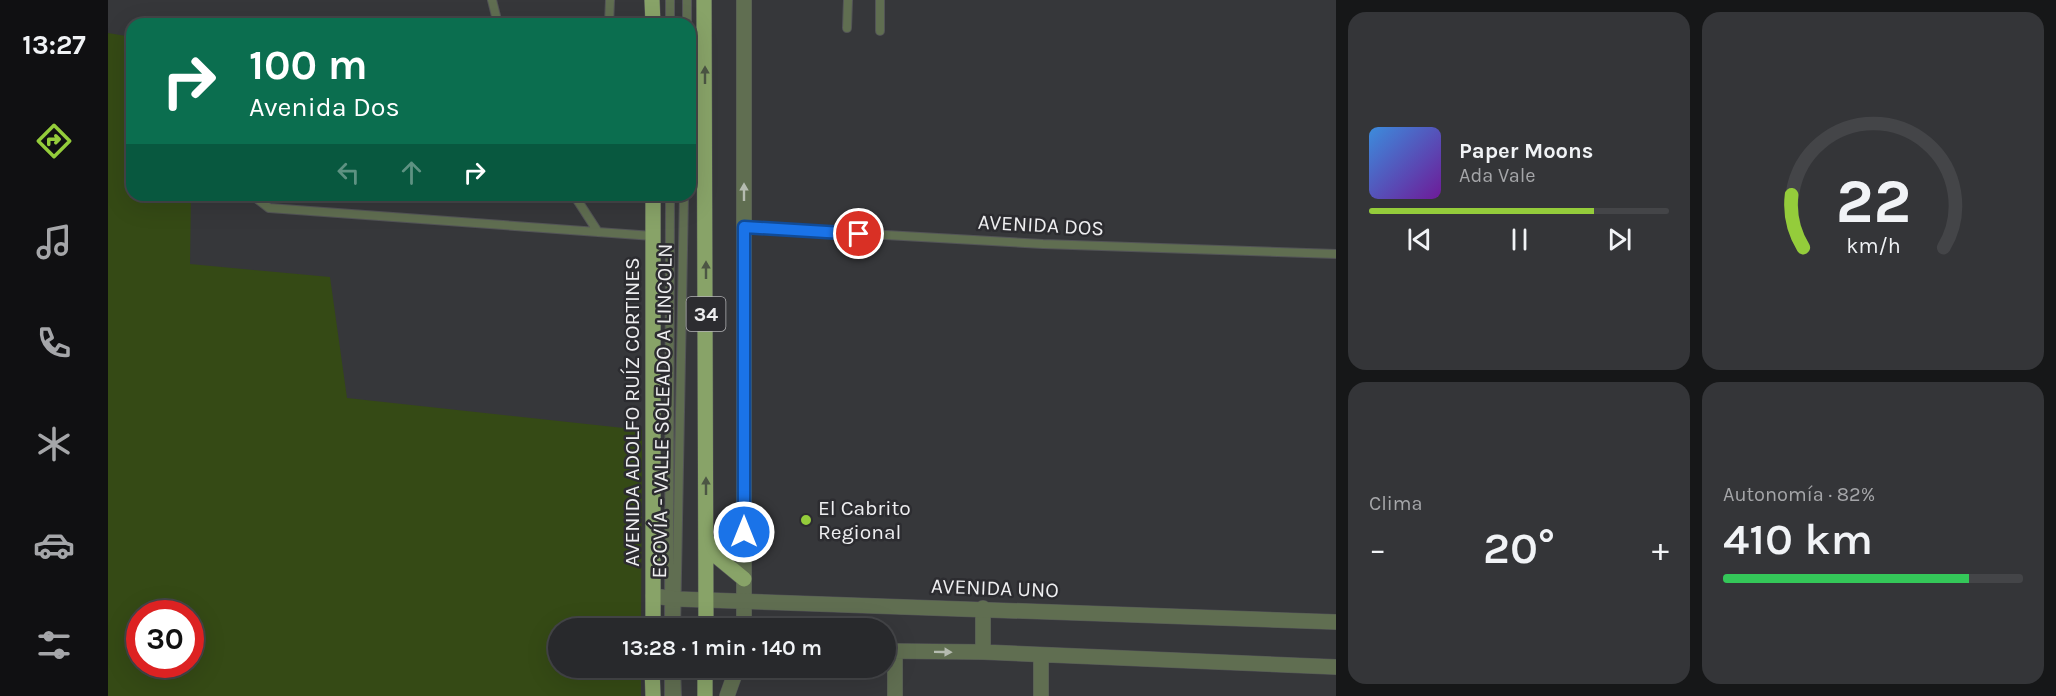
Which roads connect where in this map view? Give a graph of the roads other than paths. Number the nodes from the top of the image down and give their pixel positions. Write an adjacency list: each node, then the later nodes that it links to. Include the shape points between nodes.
1 (492, 0): 10 (lane)
2 (610, 0): 11 (lane)
3 (652, 0): 12 (main road)
4 (670, 0): 13 (lane)
5 (687, 0): 14 (lane)
6 (705, 0): 26 (main road, 34, one-way to 6)
7 (744, 0): 22 (street, one-way to 7)
8 (848, 0): 15 (lane)
9 (880, 0): 16 (lane)
10 (496, 18)
11 (609, 18)
12 (652, 18)
13 (670, 18)
14 (687, 18)
15 (847, 28)
16 (880, 30)
17 (260, 201): 23 (lane, via 269,208)
18 (578, 201): 23 (lane)
19 (653, 201): 24 (main road, AVENIDA ADOLFO RUÍZ CORTINES)
20 (670, 201): 28 (lane)
21 (684, 201): 28 (lane, ECOVÍA - VALLE SOLEADO A LINCOLN)
22 (744, 227): 25 (lane, AVENIDA DOS, via 1043,244); 27 (street)
23 (598, 232): 24 (lane)
24 (653, 236): 28 (main road, AVENIDA ADOLFO RUÍZ CORTINES)
25 (1336, 254)
26 (707, 540): 27 (main road, via 716,555); 29 (main road, 34)
27 (744, 579): 30 (street)
28 (666, 598): 29 (street, AVENIDA UNO); 32 (main road, AVENIDA ADOLFO RUÍZ CORTINES); 33 (lane); 34 (lane, ECOVÍA - VALLE SOLEADO A LINCOLN)
29 (706, 600): 30 (street, AVENIDA UNO); 35 (main road, 34)
30 (744, 602): 31 (street, AVENIDA UNO); 36 (street)
31 (983, 608): 37 (street, AVENIDA UNO); 39 (street)
32 (657, 618)
33 (668, 618)
34 (673, 618)
35 (706, 618)
36 (744, 618)
37 (1336, 622)
38 (896, 651): 39 (street, one-way to 39)
39 (983, 652): 40 (street)
40 (1041, 655): 41 (street); 54 (street)
41 (1336, 668)
42 (652, 678): 48 (main road)
43 (669, 678): 49 (lane)
44 (676, 678): 50 (lane)
45 (705, 678): 51 (main road)
46 (734, 678): 52 (street)
47 (893, 678): 53 (street)
48 (653, 696)
49 (669, 696)
50 (676, 696)
51 (705, 696)
52 (728, 696)
53 (895, 696)
54 (1041, 696)

